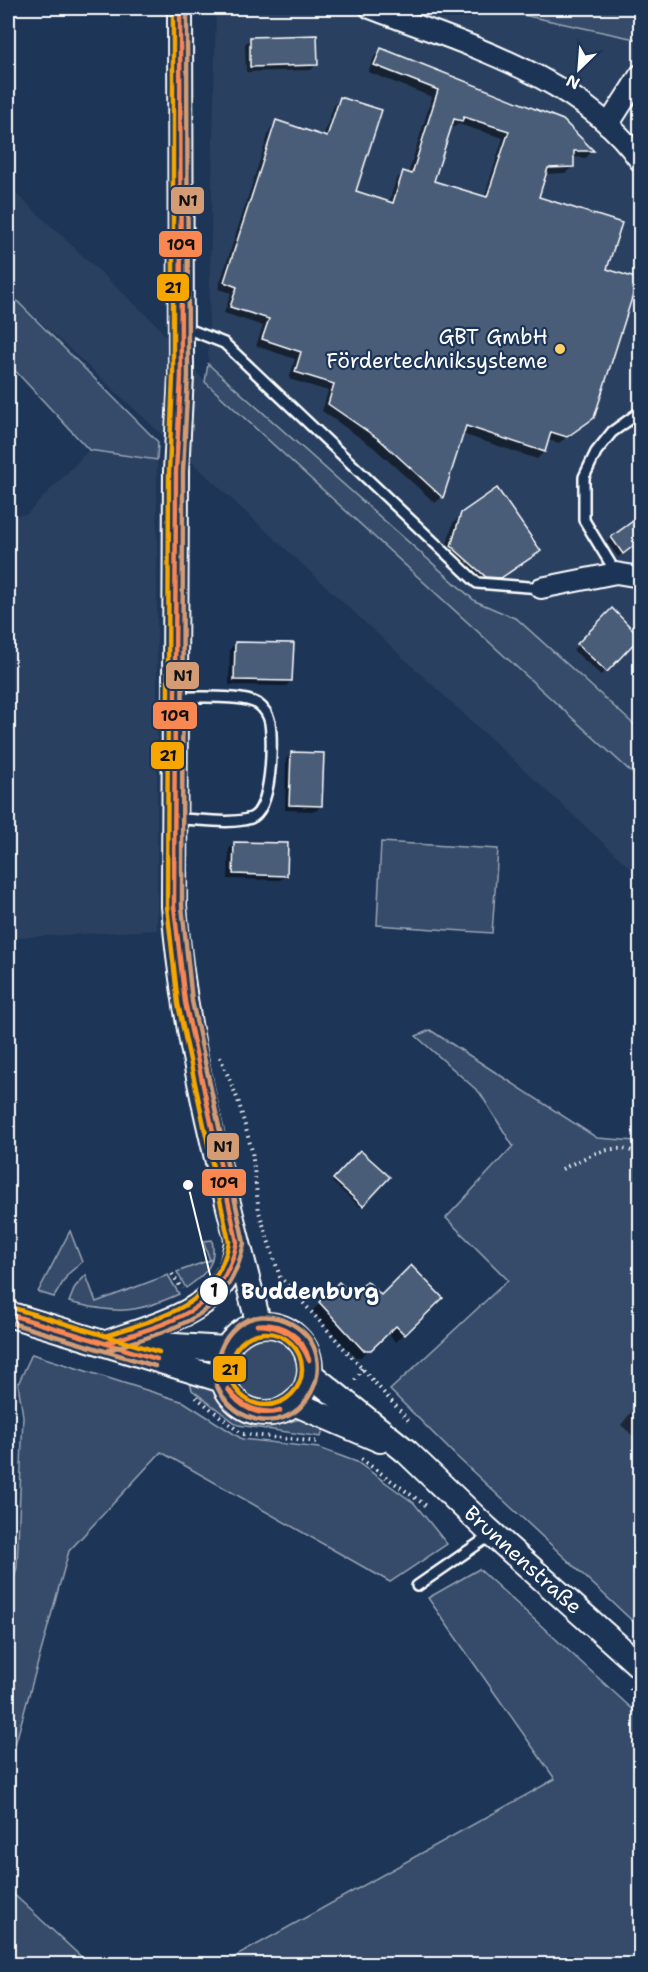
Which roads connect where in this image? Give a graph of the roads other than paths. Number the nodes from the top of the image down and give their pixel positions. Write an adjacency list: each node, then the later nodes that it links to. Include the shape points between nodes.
1 (180, 8): 6 (street)
2 (370, 8): 4 (street, via 525,69)
3 (640, 75): 4 (street)
4 (608, 125): 5 (street)
5 (640, 161)
6 (181, 326): 10 (lane, via 224,343 477,582); 11 (street)
7 (640, 412): 8 (lane, via 612,432 596,452 584,477 584,520)
8 (616, 573): 9 (street); 10 (street)
9 (640, 577)
10 (541, 588)
11 (175, 697): 12 (street); 12 (lane, via 243,699 257,703 270,721 267,796 262,809 252,818 235,820)
12 (174, 819): 13 (street, via 176,935 190,1029)
13 (237, 1242): 15 (street); 16 (street, via 230,1270 218,1290 192,1309)
14 (14, 1316): 16 (street)
15 (259, 1325): 17 (street, via 241,1333); 18 (street, via 291,1332 309,1358)
16 (107, 1343): 17 (street); 19 (street)
17 (227, 1349): 19 (street)
18 (310, 1374): 20 (street, via 305,1390); 21 (street, Brunnenstraße)
19 (223, 1380): 20 (street, via 238,1403 251,1410 273,1412)
20 (294, 1403): 21 (street, Brunnenstraße)
21 (339, 1411): 22 (street, Brunnenstraße, via 407,1452)
22 (492, 1533): 23 (lane); 24 (street, Brunnenstraße)
23 (417, 1586)
24 (640, 1666)

